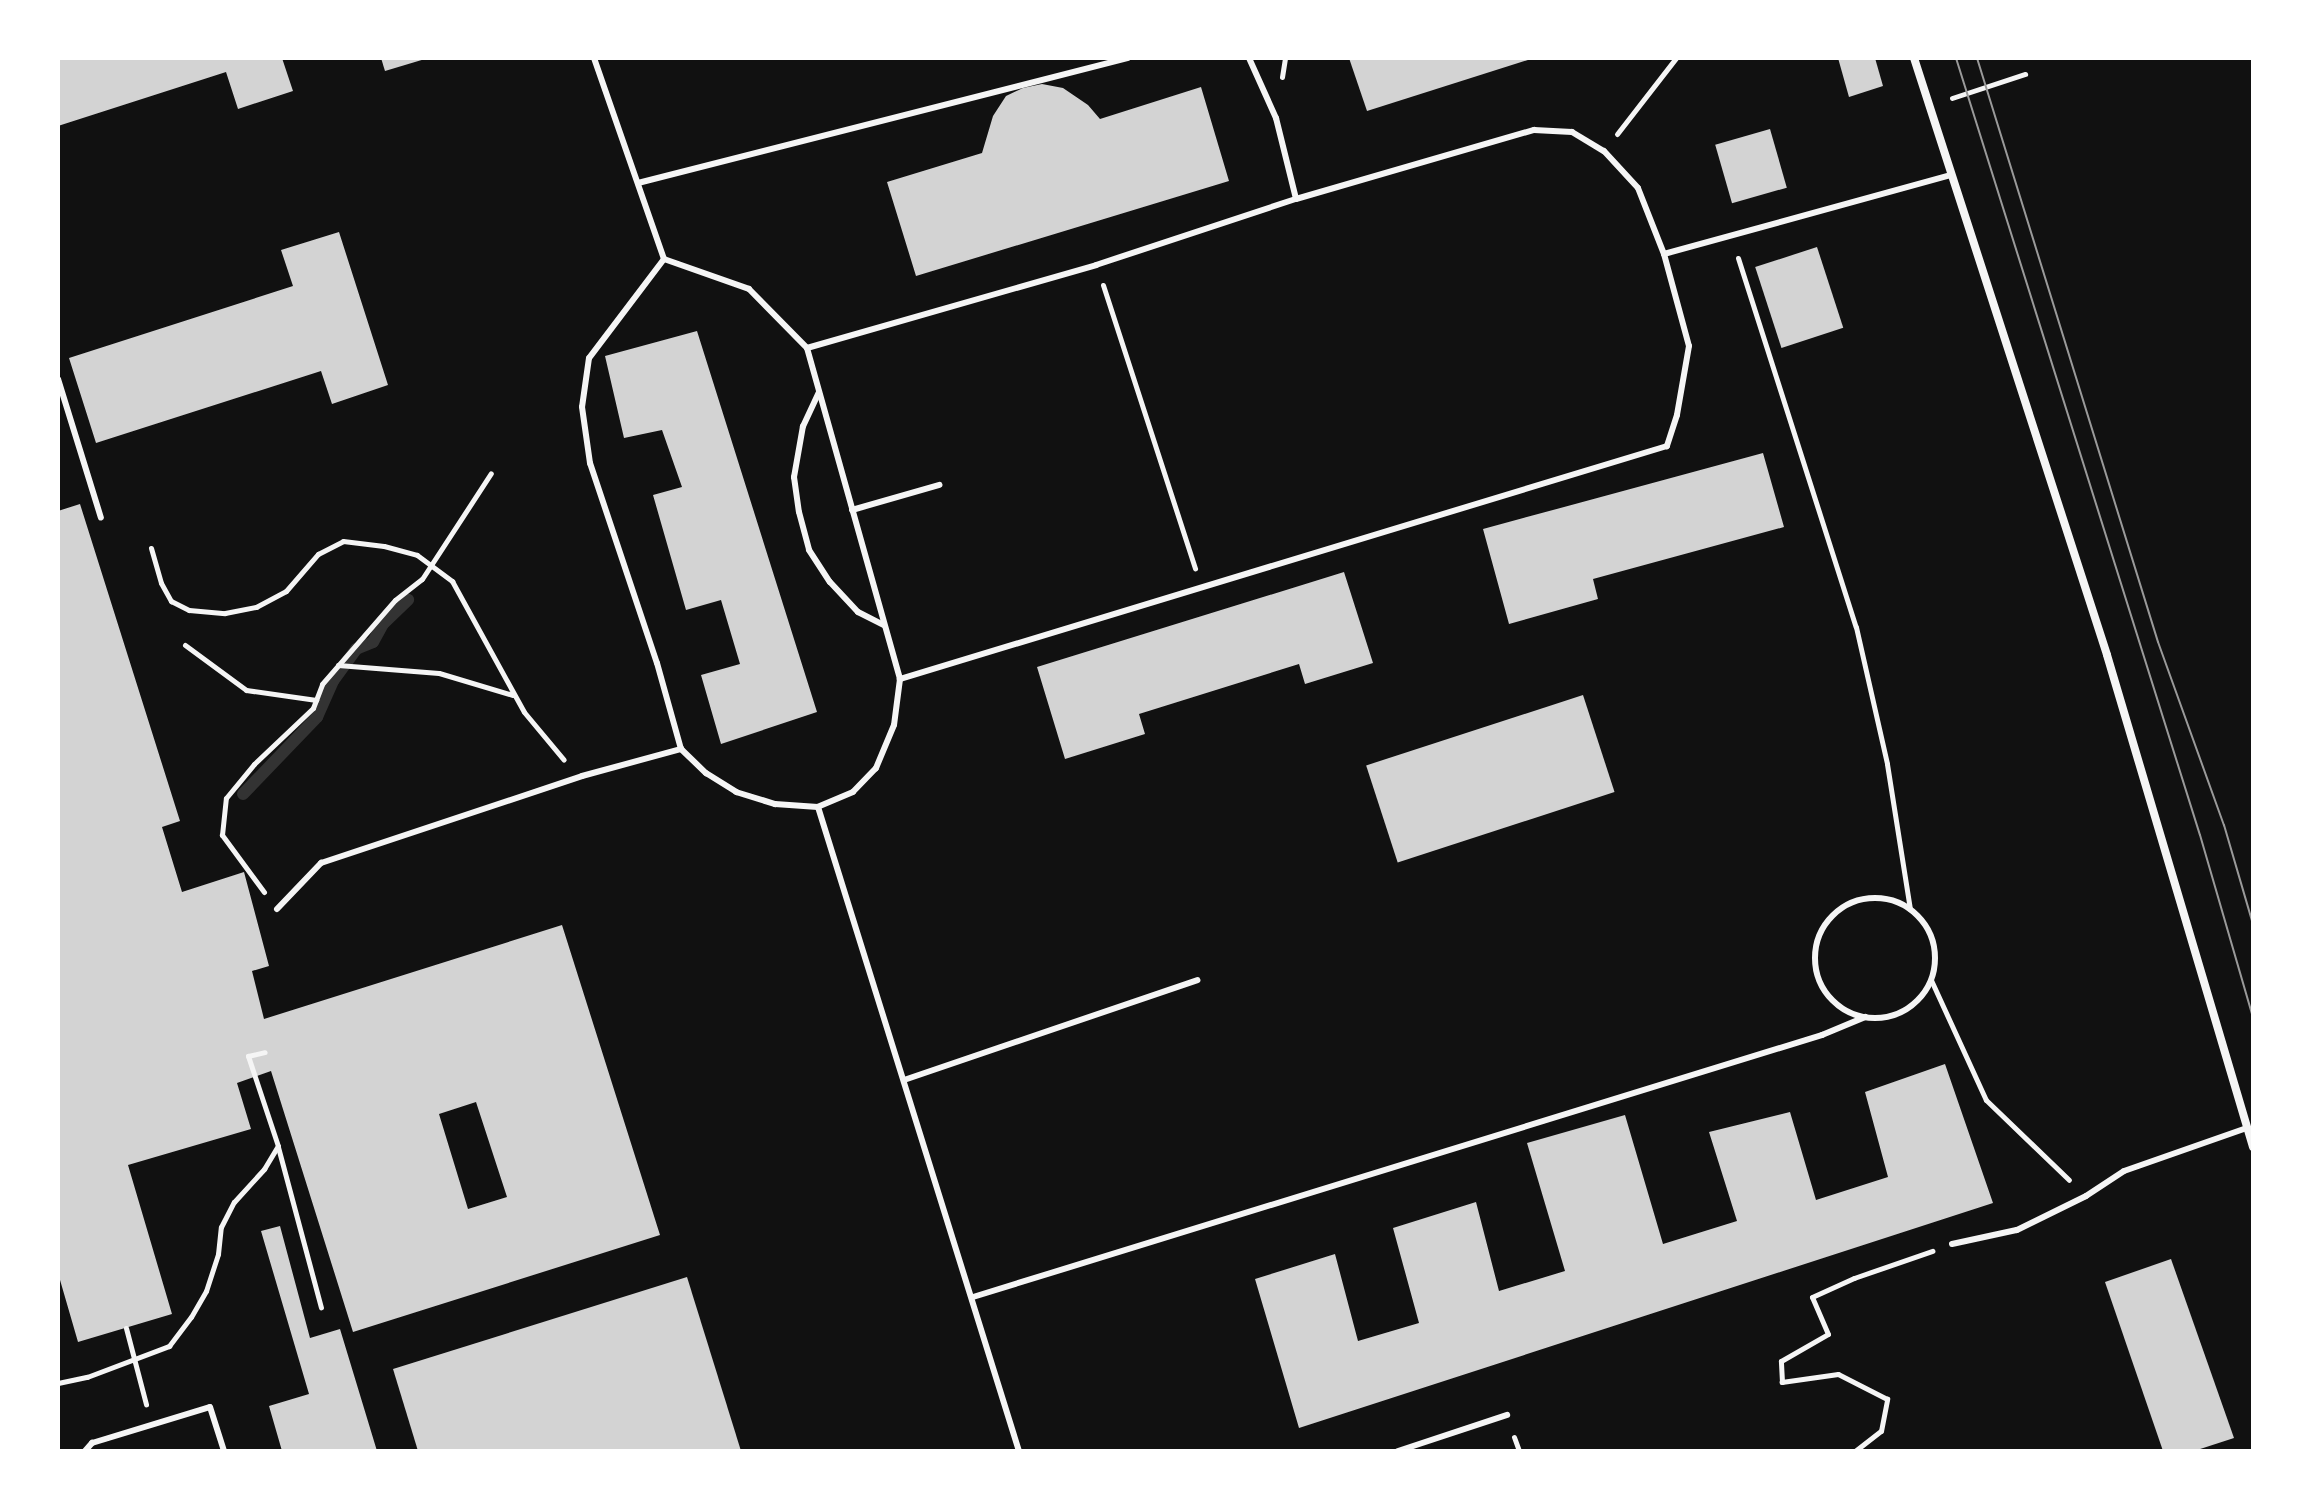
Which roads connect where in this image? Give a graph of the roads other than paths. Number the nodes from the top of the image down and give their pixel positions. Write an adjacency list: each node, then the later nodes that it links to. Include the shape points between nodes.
1 (594, 58): 6 (lane)
2 (1128, 58): 6 (lane)
3 (1249, 58): 7 (lane, via 1276,118)
4 (1914, 58): 5 (street)
5 (1950, 175): 8 (lane); 24 (street, via 2107,655)
6 (638, 183): 9 (lane)
7 (1296, 199): 8 (lane, via 1534,130 1572,132 1604,151 1638,188); 10 (lane, via 1096,265)
8 (1664, 254): 17 (lane, via 1689,346 1667,446)
9 (664, 259): 10 (lane, via 749,289); 18 (lane, via 589,358 582,407 590,463)
10 (807, 348): 12 (lane)
11 (58, 379): 15 (lane)
12 (819, 392): 14 (lane); 16 (lane, via 803,426 794,477 809,550 858,612)
13 (939, 485): 14 (lane)
14 (852, 510): 16 (lane)
15 (101, 518)
16 (885, 625): 17 (lane)
17 (900, 679): 19 (lane, via 894,725 876,768 853,792)
18 (681, 749): 19 (lane, via 736,792 775,804); 20 (lane, via 582,776 321,863)
19 (818, 807): 23 (lane)
20 (277, 909)
21 (1197, 980): 23 (lane)
22 (1865, 1017): 22 (lane, via 1835,1003 1823,987 1816,960 1821,932 1847,905 1871,898 1897,902 1928,929 1936,960 1931,980 1921,997 1898,1014); 27 (lane, via 1822,1035)
23 (904, 1080): 27 (lane)
24 (2247, 1128): 25 (street); 26 (lane, via 2124,1171 2017,1230)
25 (2253, 1147)
26 (1952, 1244)
27 (973, 1297): 31 (lane)
28 (1507, 1415): 32 (lane)
29 (85, 1451): 30 (lane, via 92,1443 210,1407)
30 (224, 1451)
31 (1019, 1451)
32 (1398, 1451)

